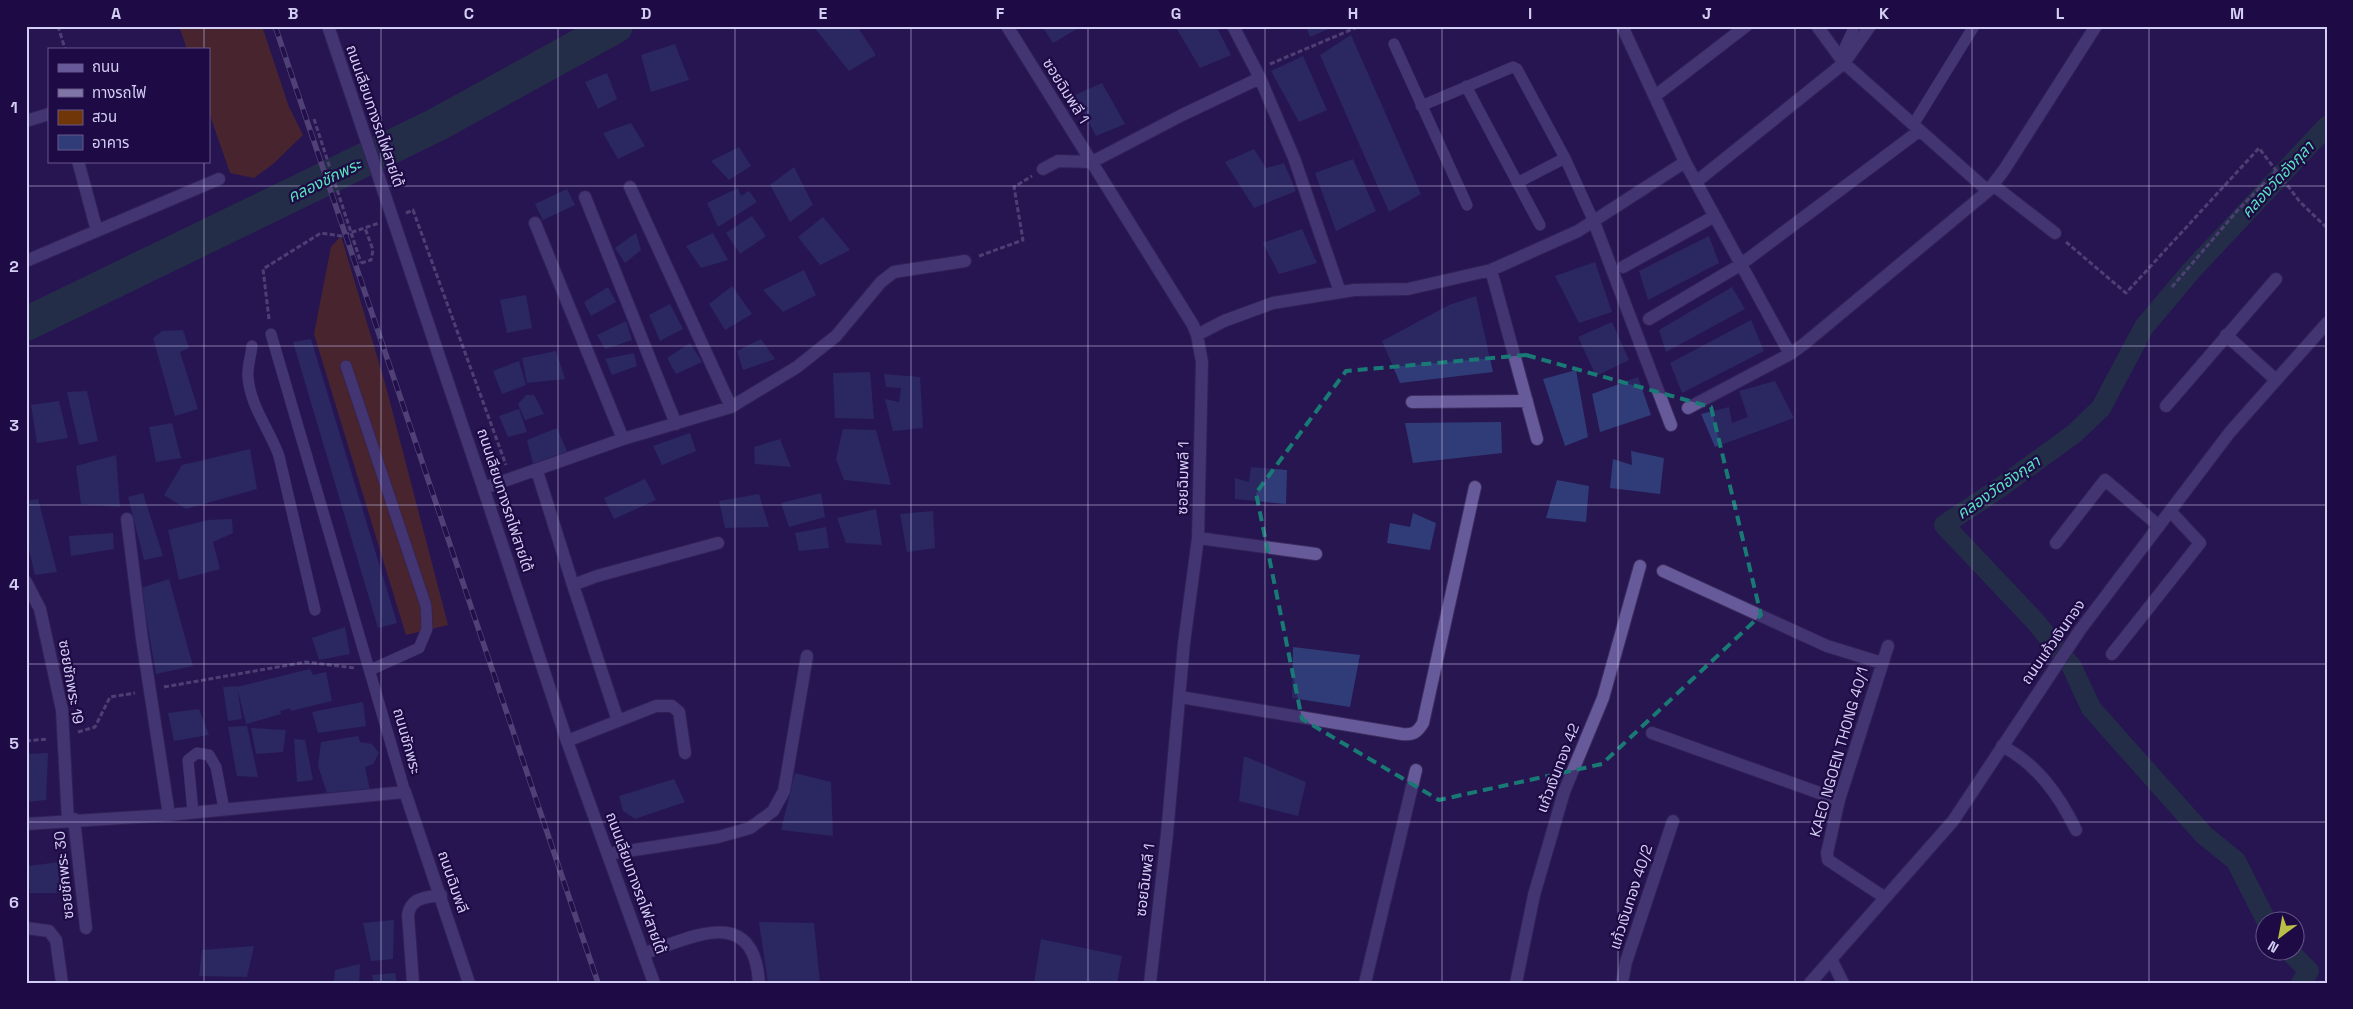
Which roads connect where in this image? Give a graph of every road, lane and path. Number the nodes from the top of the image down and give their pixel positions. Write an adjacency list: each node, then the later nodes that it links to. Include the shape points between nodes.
1 (58, 26): 14 (path)
2 (328, 26): 75 (street, ถนนเลียบทางรถไฟสายใต้, bridge)
3 (1006, 26): 26 (street, ซอยฉิมพลี 1)
4 (1233, 26): 16 (street)
5 (1360, 26): 16 (path)
6 (1622, 26): 18 (street)
7 (1746, 26): 18 (street)
8 (1817, 26): 15 (street)
9 (1853, 26): 15 (lane)
10 (1870, 26): 15 (street)
11 (1974, 26): 23 (lane)
12 (2096, 26): 34 (street)
13 (1394, 44): 19 (lane)
14 (64, 48)
15 (1842, 61): 23 (street); 31 (street)
16 (1258, 74): 26 (street); 54 (street, via 1294,158)
17 (1466, 86): 19 (lane); 24 (lane, via 1513,67 1517,69); 32 (lane)
18 (1655, 96): 27 (street)
19 (1421, 106): 36 (lane)
20 (48, 114): 22 (street)
21 (314, 119): 43 (path, bridge, via 361,264 370,260 373,250)
22 (26, 121)
23 (1916, 128): 34 (street); 49 (street)
24 (1565, 158): 32 (lane); 40 (lane)
25 (78, 162): 45 (street)
26 (1092, 162): 28 (street, via 1058,161); 58 (street, ซอยฉิมพลี 1)
27 (1685, 162): 31 (street); 40 (street)
28 (1043, 169): 48 (path, via 1014,188 1023,240)
29 (2277, 171): 44 (path, via 2300,202); 46 (path, via 2259,148 2126,293); 53 (path, via 2236,211)
30 (219, 179): 45 (street)
31 (1696, 182): 38 (street)
32 (1517, 183): 42 (lane)
33 (630, 186): 67 (street)
34 (1990, 188): 46 (street); 61 (street)
35 (585, 197): 69 (street)
36 (1467, 205)
37 (397, 216): 74 (path, via 413,210)
38 (1713, 217): 49 (street); 50 (street)
39 (381, 222): 43 (path)
40 (1594, 222): 51 (street); 70 (street)
41 (535, 223): 71 (street)
42 (1540, 225)
43 (365, 228): 57 (path, via 341,236 321,234 263,269)
44 (2327, 228)
45 (97, 231): 47 (street)
46 (2056, 233)
47 (26, 261)
48 (965, 261): 67 (street, via 894,272 881,282 836,336 797,367)
49 (1740, 265): 55 (street); 61 (street)
50 (1624, 268)
51 (1491, 270): 54 (street, via 1408,289); 64 (street)
52 (2276, 279): 59 (street)
53 (2172, 286)
54 (1340, 292): 58 (street, via 1273,303 1224,320)
55 (1649, 319)
56 (2327, 322): 63 (street, ถนนแก้วเงินทอง)
57 (271, 334): 93 (lane, ถนนชักพระ)
58 (1198, 335): 80 (street, ซอยฉิมพลี 1, via 1202,362)
59 (2226, 335): 63 (street); 66 (street)
60 (252, 346): 88 (lane, via 248,376 251,397 272,435 279,456)
61 (1790, 354): 68 (street)
62 (346, 366): 93 (lane, via 426,606 427,629 419,648)
63 (2275, 379): 77 (street, ถนนแก้วเงินทอง)
64 (1527, 401): 65 (street); 72 (street)
65 (1412, 402)
66 (2166, 406)
67 (731, 407): 69 (street)
68 (1688, 408)
69 (676, 424): 71 (street)
70 (1671, 425)
71 (623, 439): 73 (street)
72 (1537, 439)
73 (537, 471): 74 (street); 87 (street)
74 (511, 479): 75 (street)
75 (482, 485): 100 (street, ถนนเลียบทางรถไฟสายใต้)
76 (1475, 487): 95 (street, via 1423,723 1417,732 1402,734)
77 (2170, 511): 79 (street, ถนนแก้วเงินทอง); 90 (street, via 2200,543)
78 (127, 519): 94 (street)
79 (2159, 526): 82 (street, via 2105,480); 101 (street, ถนนแก้วเงินทอง, via 2070,644)
80 (1198, 538): 83 (street); 95 (street, ซอยฉิมพลี 1)
81 (718, 543): 87 (street)
82 (2056, 543)
83 (1316, 554)
84 (1640, 566): 127 (street, แก้วเงินทอง 42, via 1603,698 1564,792 1534,895)
85 (1662, 572): 92 (street, via 1827,646)
86 (26, 582): 98 (street, ซอยชักพระ 19, via 40,609 45,629 62,710)
87 (573, 585): 96 (street)
88 (315, 610)
89 (1888, 646): 92 (street, KAEO NGOEN THONG 40/1)
90 (2112, 654)
91 (807, 656): 113 (street, via 784,791 773,811 750,828 718,837)
92 (1882, 663): 105 (street, KAEO NGOEN THONG 40/1)
93 (370, 670): 94 (path, via 306,662); 104 (lane, ถนนชักพระ)
94 (150, 690): 98 (path, via 110,697 95,727); 108 (street)
95 (1180, 697): 125 (street, ซอยฉิมพลี 1)
96 (618, 721): 100 (street); 102 (street, via 656,706 672,706 679,712)
97 (1652, 733): 105 (street)
98 (64, 738): 99 (path); 109 (street, ซอยชักพระ 19)
99 (26, 741)
100 (567, 741): 113 (street, ถนนเลียบทางรถไฟสายใต้)
101 (2002, 746): 112 (street, via 2046,780); 115 (street, ถนนแก้วเงินทอง, via 1953,821)
102 (685, 753)
103 (1416, 770): 126 (street)
104 (405, 792): 106 (street, ถนนชักพระ); 114 (street, ถนนฉิมพลี)
105 (1838, 800): 115 (street, KAEO NGOEN THONG 40/1, via 1828,842 1828,860)
106 (224, 809): 107 (street, ถนนชักพระ); 107 (lane, via 216,767 209,755 197,753 188,760)
107 (193, 812): 108 (street, ถนนชักพระ)
108 (169, 815): 109 (street, ถนนชักพระ)
109 (71, 820): 111 (street, ถนนชักพระ); 117 (street, ซอยชักพระ 30)
110 (1672, 821): 128 (street, แก้วเงินทอง 40/2)
111 (26, 824)
112 (2076, 830)
113 (608, 854): 118 (street, ถนนเลียบทางรถไฟสายใต้)
114 (441, 895): 121 (street, via 416,899 409,907); 122 (street, ถนนฉิมพลี)
115 (1884, 897): 119 (street, ถนนแก้วเงินทอง)
116 (26, 928): 120 (street, via 48,931 56,940)
117 (86, 928)
118 (645, 953): 123 (street, ถนนเลียบทางรถไฟสายใต้); 124 (street, via 714,933 734,933 750,946)
119 (1831, 959): 129 (street, ถนนแก้วเงินทอง); 130 (street)
120 (62, 983)
121 (413, 983)
122 (469, 983)
123 (654, 983)
124 (759, 983)
125 (1150, 983)
126 (1366, 983)
127 (1516, 983)
128 (1622, 983)
129 (1810, 983)
130 (1843, 983)

